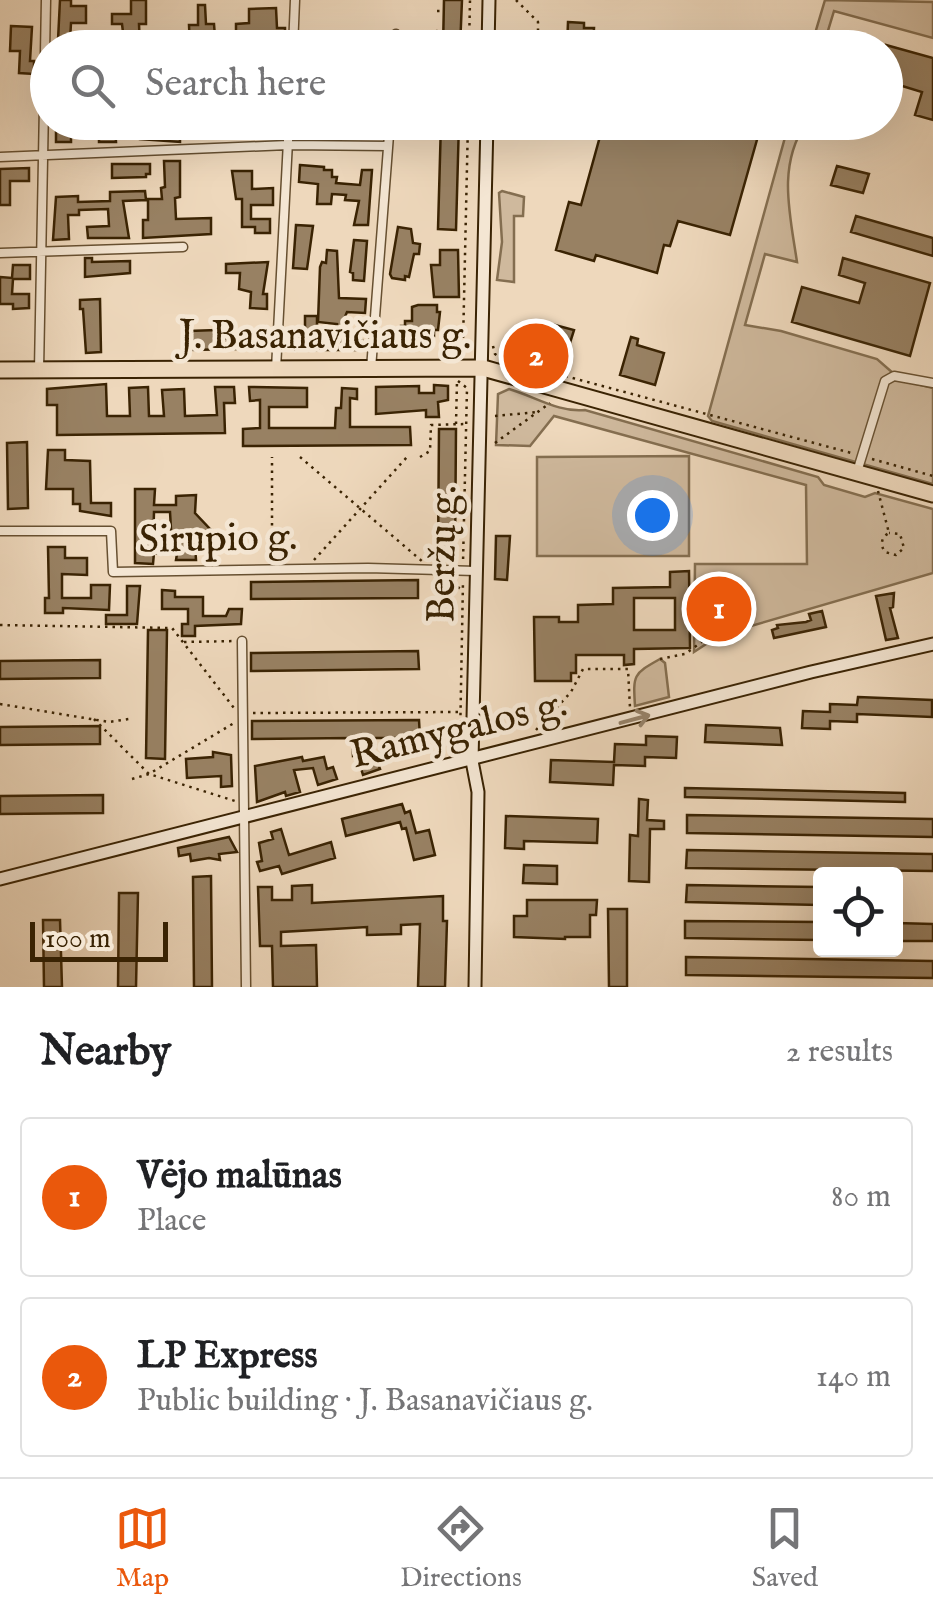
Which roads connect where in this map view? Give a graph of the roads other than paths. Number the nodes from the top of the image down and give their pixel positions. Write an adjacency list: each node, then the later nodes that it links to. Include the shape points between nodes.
1 (46, 0): 4 (street)
2 (296, 0): 5 (street)
3 (489, 0): 6 (main road)
4 (46, 30)
5 (294, 30)
6 (488, 30)
7 (44, 140): 13 (street)
8 (288, 140): 11 (street)
9 (388, 140): 12 (street)
10 (487, 140): 18 (main road, Beržų g.)
11 (288, 145): 12 (street); 13 (street); 19 (street)
12 (388, 146): 20 (street)
13 (44, 156): 14 (street); 16 (street)
14 (0, 157)
15 (184, 247): 16 (street)
16 (42, 252): 17 (street); 22 (street)
17 (0, 253)
18 (483, 368): 20 (highway, J. Basanavičiaus g.); 24 (highway, J. Basanavičiaus g.); 27 (main road, Beržų g.)
19 (276, 369): 20 (highway, J. Basanavičiaus g.); 22 (highway, J. Basanavičiaus g.)
20 (371, 369)
21 (0, 370): 22 (highway, J. Basanavičiaus g.)
22 (39, 370)
23 (933, 383): 24 (street, via 885,380)
24 (859, 464): 25 (highway, J. Basanavičiaus g.)
25 (933, 494)
26 (0, 531): 27 (street, Sirupio g., via 111,532 113,572)
27 (476, 571): 30 (main road, Beržų g.)
28 (242, 642): 31 (street)
29 (933, 644): 30 (main road, Ramygalos g., one-way to 29)
30 (472, 760): 31 (main road, Ramygalos g.); 34 (main road, Beržų g., via 478,792)
31 (244, 819): 32 (main road, Ramygalos g.); 33 (street)
32 (0, 880)
33 (246, 987)
34 (475, 987)

